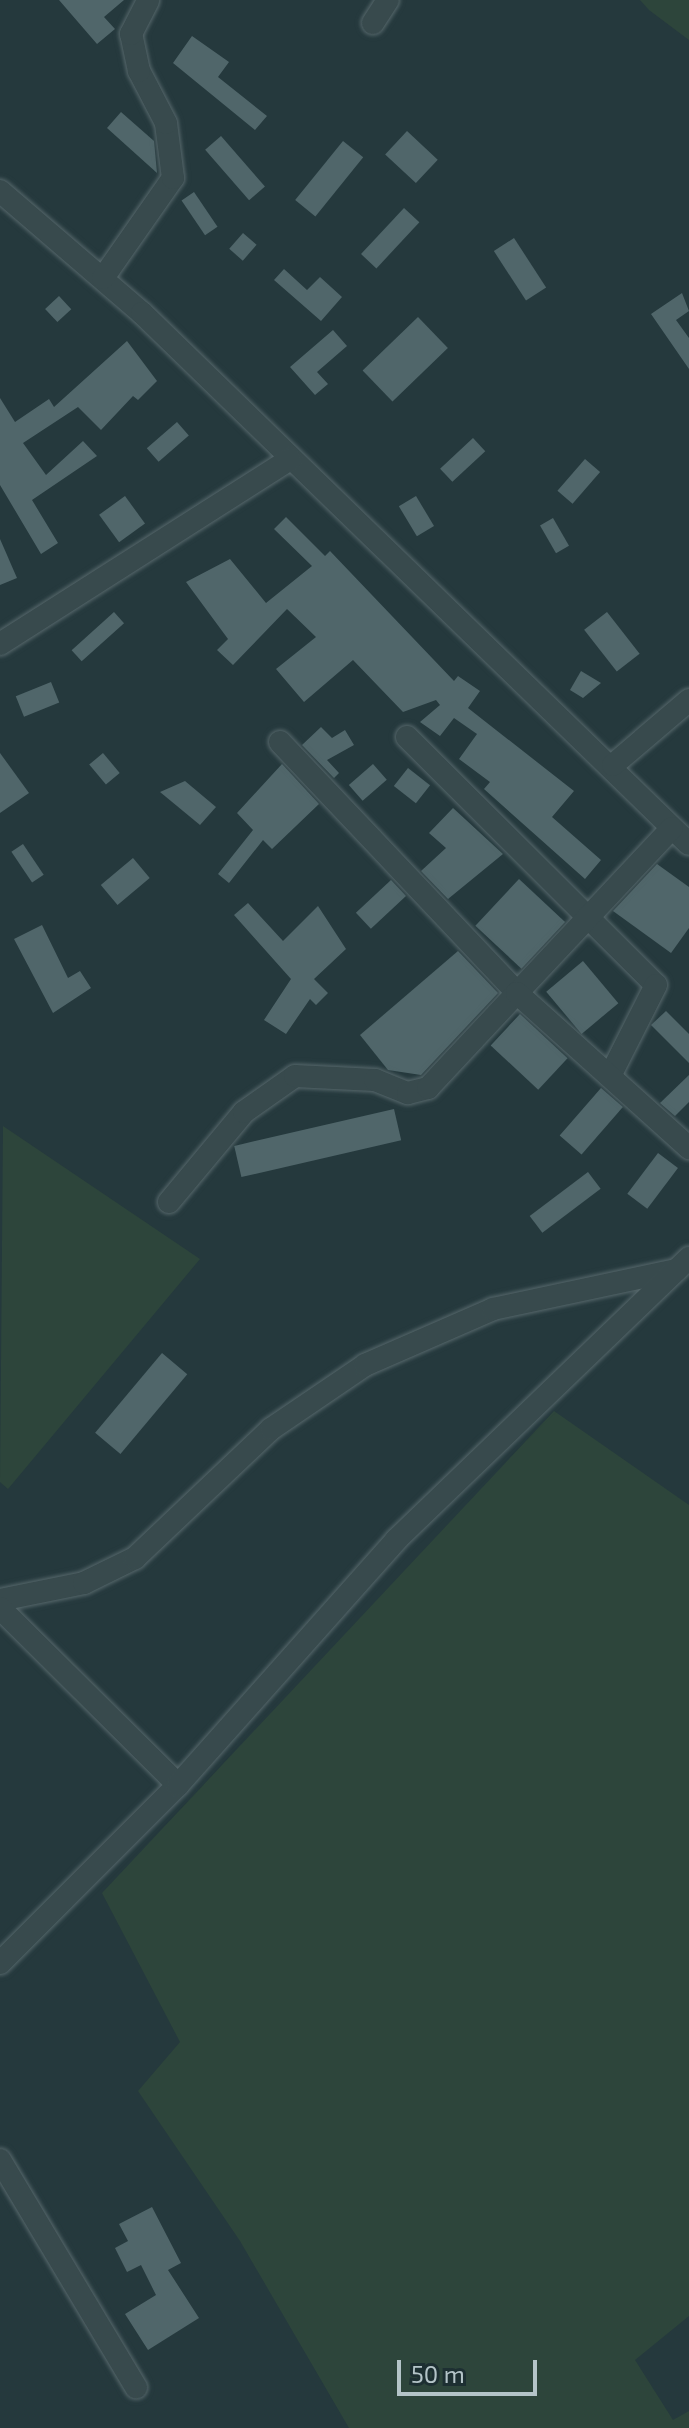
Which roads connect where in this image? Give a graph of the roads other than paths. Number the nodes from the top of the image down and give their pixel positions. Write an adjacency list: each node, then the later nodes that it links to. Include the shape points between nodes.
1 (148, 0): 5 (street, via 131,34 139,71 166,123 173,178)
2 (388, 0): 3 (street)
3 (373, 23)
4 (0, 191): 5 (street)
5 (103, 278): 6 (street)
6 (290, 459): 7 (street); 11 (street, via 438,607)
7 (0, 644)
8 (689, 700): 11 (street)
9 (407, 737): 14 (street)
10 (280, 742): 15 (street)
11 (613, 765): 12 (street)
12 (672, 828): 13 (street); 14 (street)
13 (689, 844)
14 (591, 914): 15 (street); 16 (street, via 656,985)
15 (517, 993): 16 (street); 18 (street, via 428,1088 408,1093 375,1080 295,1076 244,1112)
16 (612, 1072): 17 (street)
17 (689, 1148)
18 (169, 1202)
19 (682, 1264): 20 (street, via 493,1309 365,1365 271,1429 135,1558 84,1583); 22 (street, via 396,1540)
20 (0, 1600)
21 (0, 1608): 22 (street)
22 (178, 1785): 23 (street)
23 (0, 1963)
24 (0, 2160): 25 (street)
25 (136, 2387)

